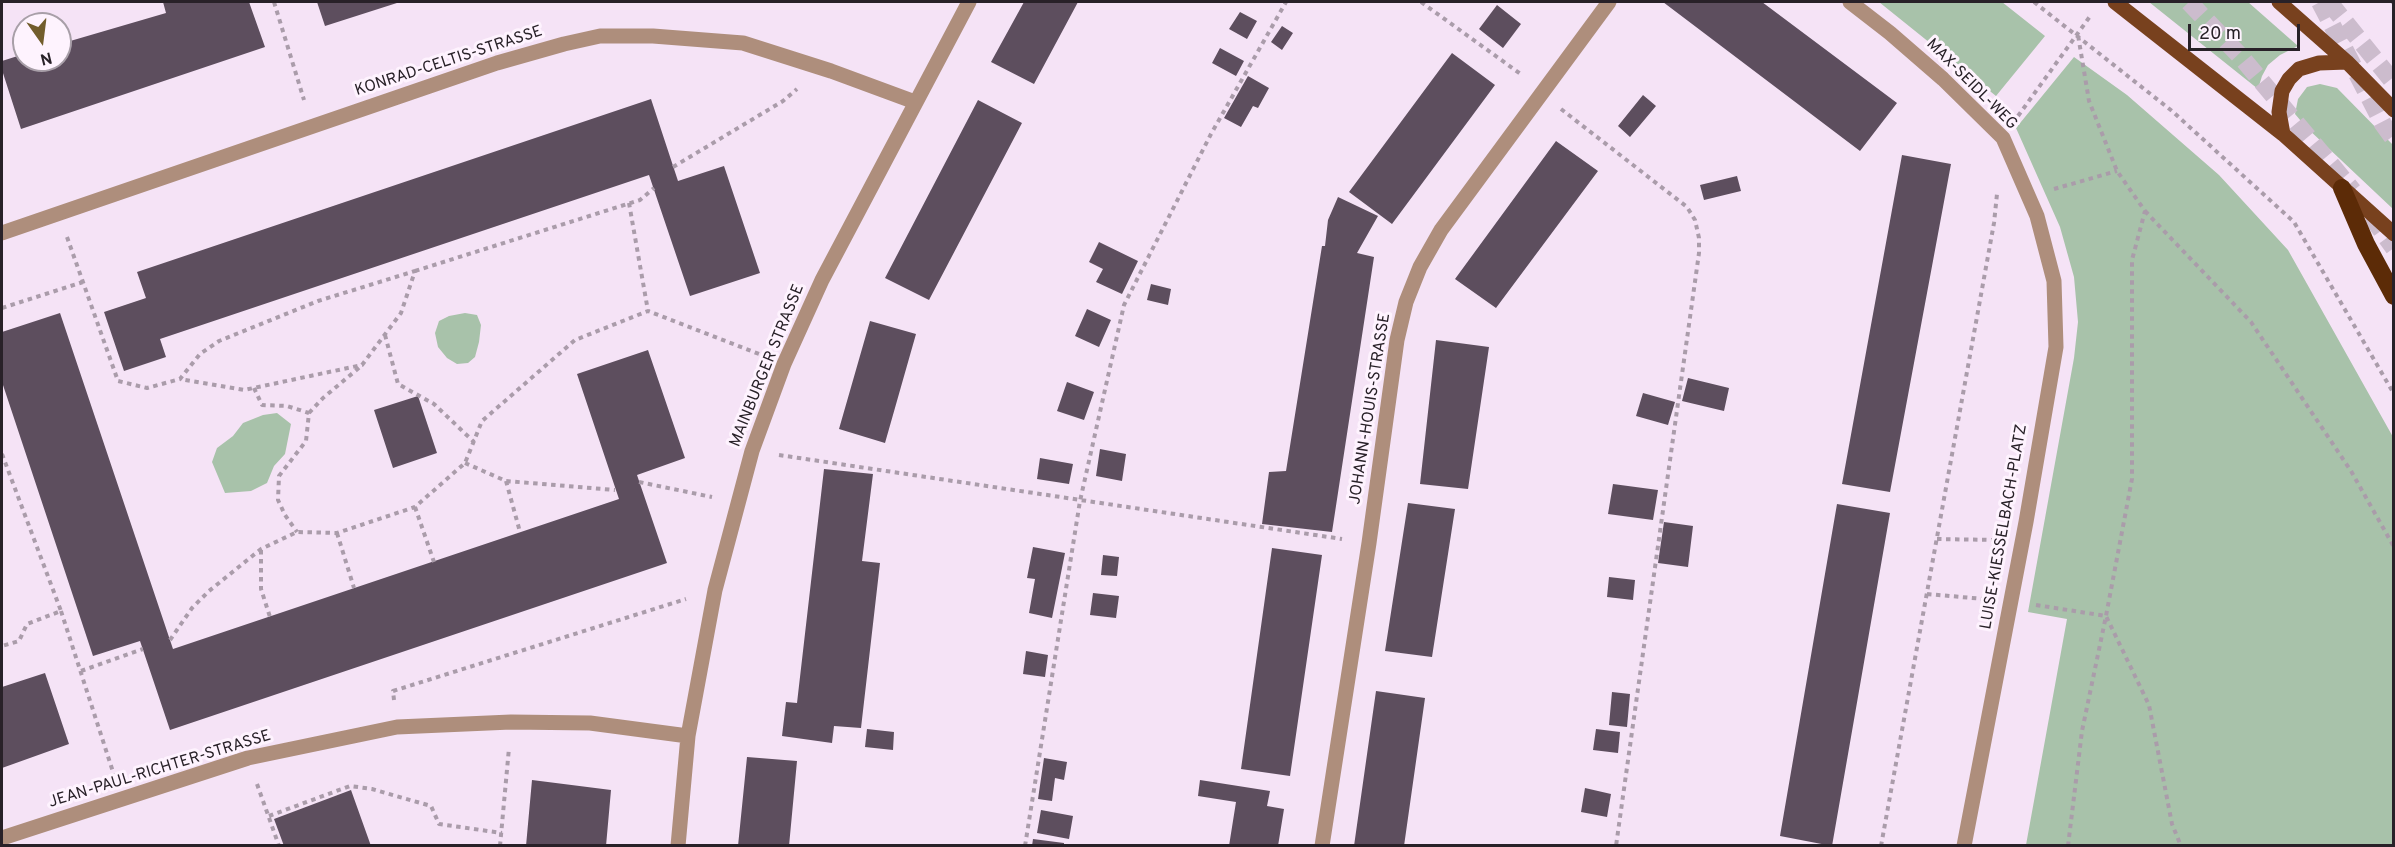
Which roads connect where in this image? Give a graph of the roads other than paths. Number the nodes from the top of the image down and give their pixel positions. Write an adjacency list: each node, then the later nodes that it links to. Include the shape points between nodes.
1 (969, 2): 7 (street, MAINBURGER STRASSE)
2 (1609, 2): 18 (street, JOHANN-HOUIS-STRASSE, via 1441,230 1406,302 1397,340)
3 (1850, 2): 11 (street, MAX-SEIDL-WEG, via 1943,79 2003,138)
4 (2115, 2): 9 (main road)
5 (2279, 2): 6 (main road)
6 (2347, 62): 8 (main road); 9 (main road, via 2319,63 2299,69 2289,79 2282,91 2279,112)
7 (915, 102): 12 (street, KONRAD-CELTIS-STRASSE, via 743,43 600,36 497,63); 15 (street, MAINBURGER STRASSE, via 822,280 784,364 752,451 715,590)
8 (2394, 110)
9 (2283, 134): 10 (main road)
10 (2342, 188): 13 (main road); 14 (highway)
11 (2037, 216): 19 (street, LUISE-KIESSELBACH-PLATZ, via 2054,280 2056,347)
12 (2, 233)
13 (2394, 234)
14 (2394, 297)
15 (688, 736): 16 (street, JEAN-PAUL-RICHTER-STRASSE, via 590,723 397,727 248,758); 17 (street, MAINBURGER STRASSE)
16 (2, 838)
17 (678, 846)
18 (1322, 846)
19 (1964, 846)

